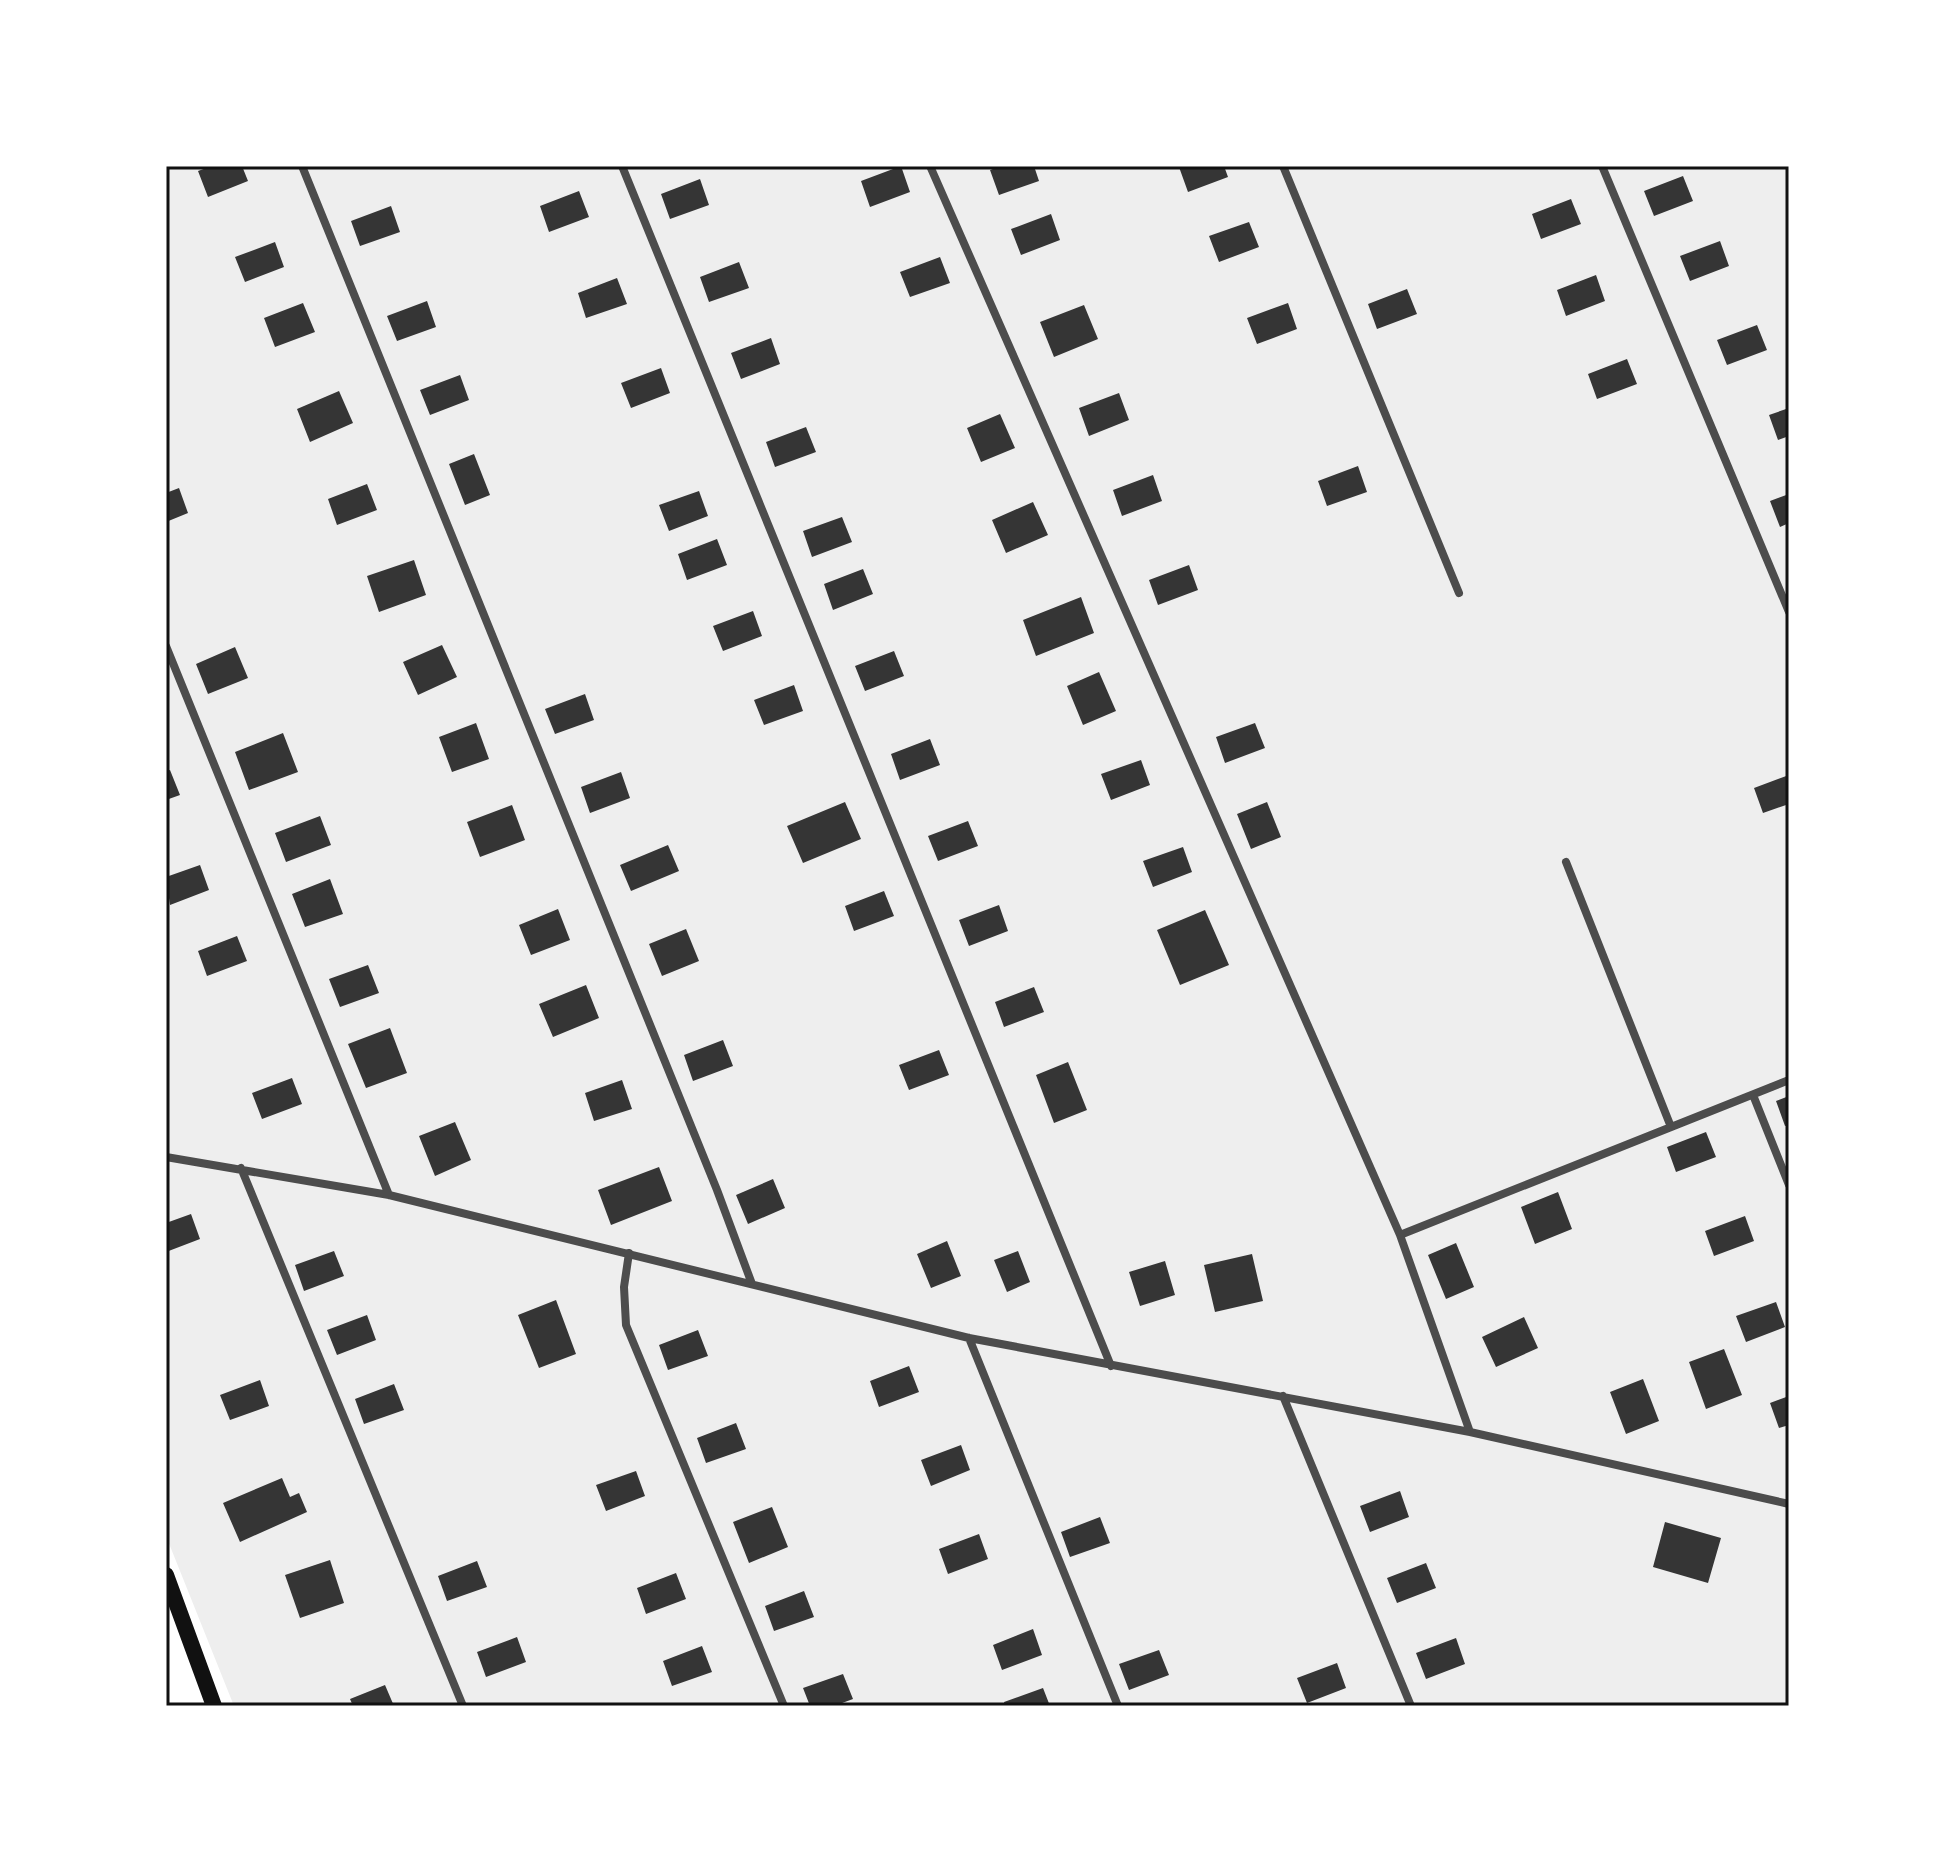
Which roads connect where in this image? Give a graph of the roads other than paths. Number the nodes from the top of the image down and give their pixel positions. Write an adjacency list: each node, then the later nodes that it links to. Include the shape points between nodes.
1 (302, 166): 19 (street)
2 (622, 166): 21 (street)
3 (930, 166): 17 (street)
4 (1283, 166): 6 (street)
5 (1602, 166): 7 (street)
6 (1459, 593)
7 (1789, 612)
8 (166, 646): 16 (street)
9 (1566, 862): 12 (street)
10 (1789, 1080): 11 (street)
11 (1753, 1095): 12 (street); 15 (street)
12 (1671, 1127): 17 (street)
13 (166, 1157): 14 (street)
14 (241, 1168): 16 (street); 27 (street)
15 (1789, 1185)
16 (389, 1195): 18 (street)
17 (1400, 1235): 23 (street)
18 (629, 1253): 19 (street); 28 (street, via 626,1325)
19 (752, 1284): 20 (street)
20 (969, 1338): 21 (street); 29 (street)
21 (1111, 1366): 22 (street)
22 (1283, 1396): 23 (street); 30 (street)
23 (1470, 1432): 24 (street)
24 (1789, 1504)
25 (166, 1575): 26 (main road)
26 (214, 1706)
27 (463, 1706)
28 (784, 1706)
29 (1118, 1706)
30 (1411, 1706)

